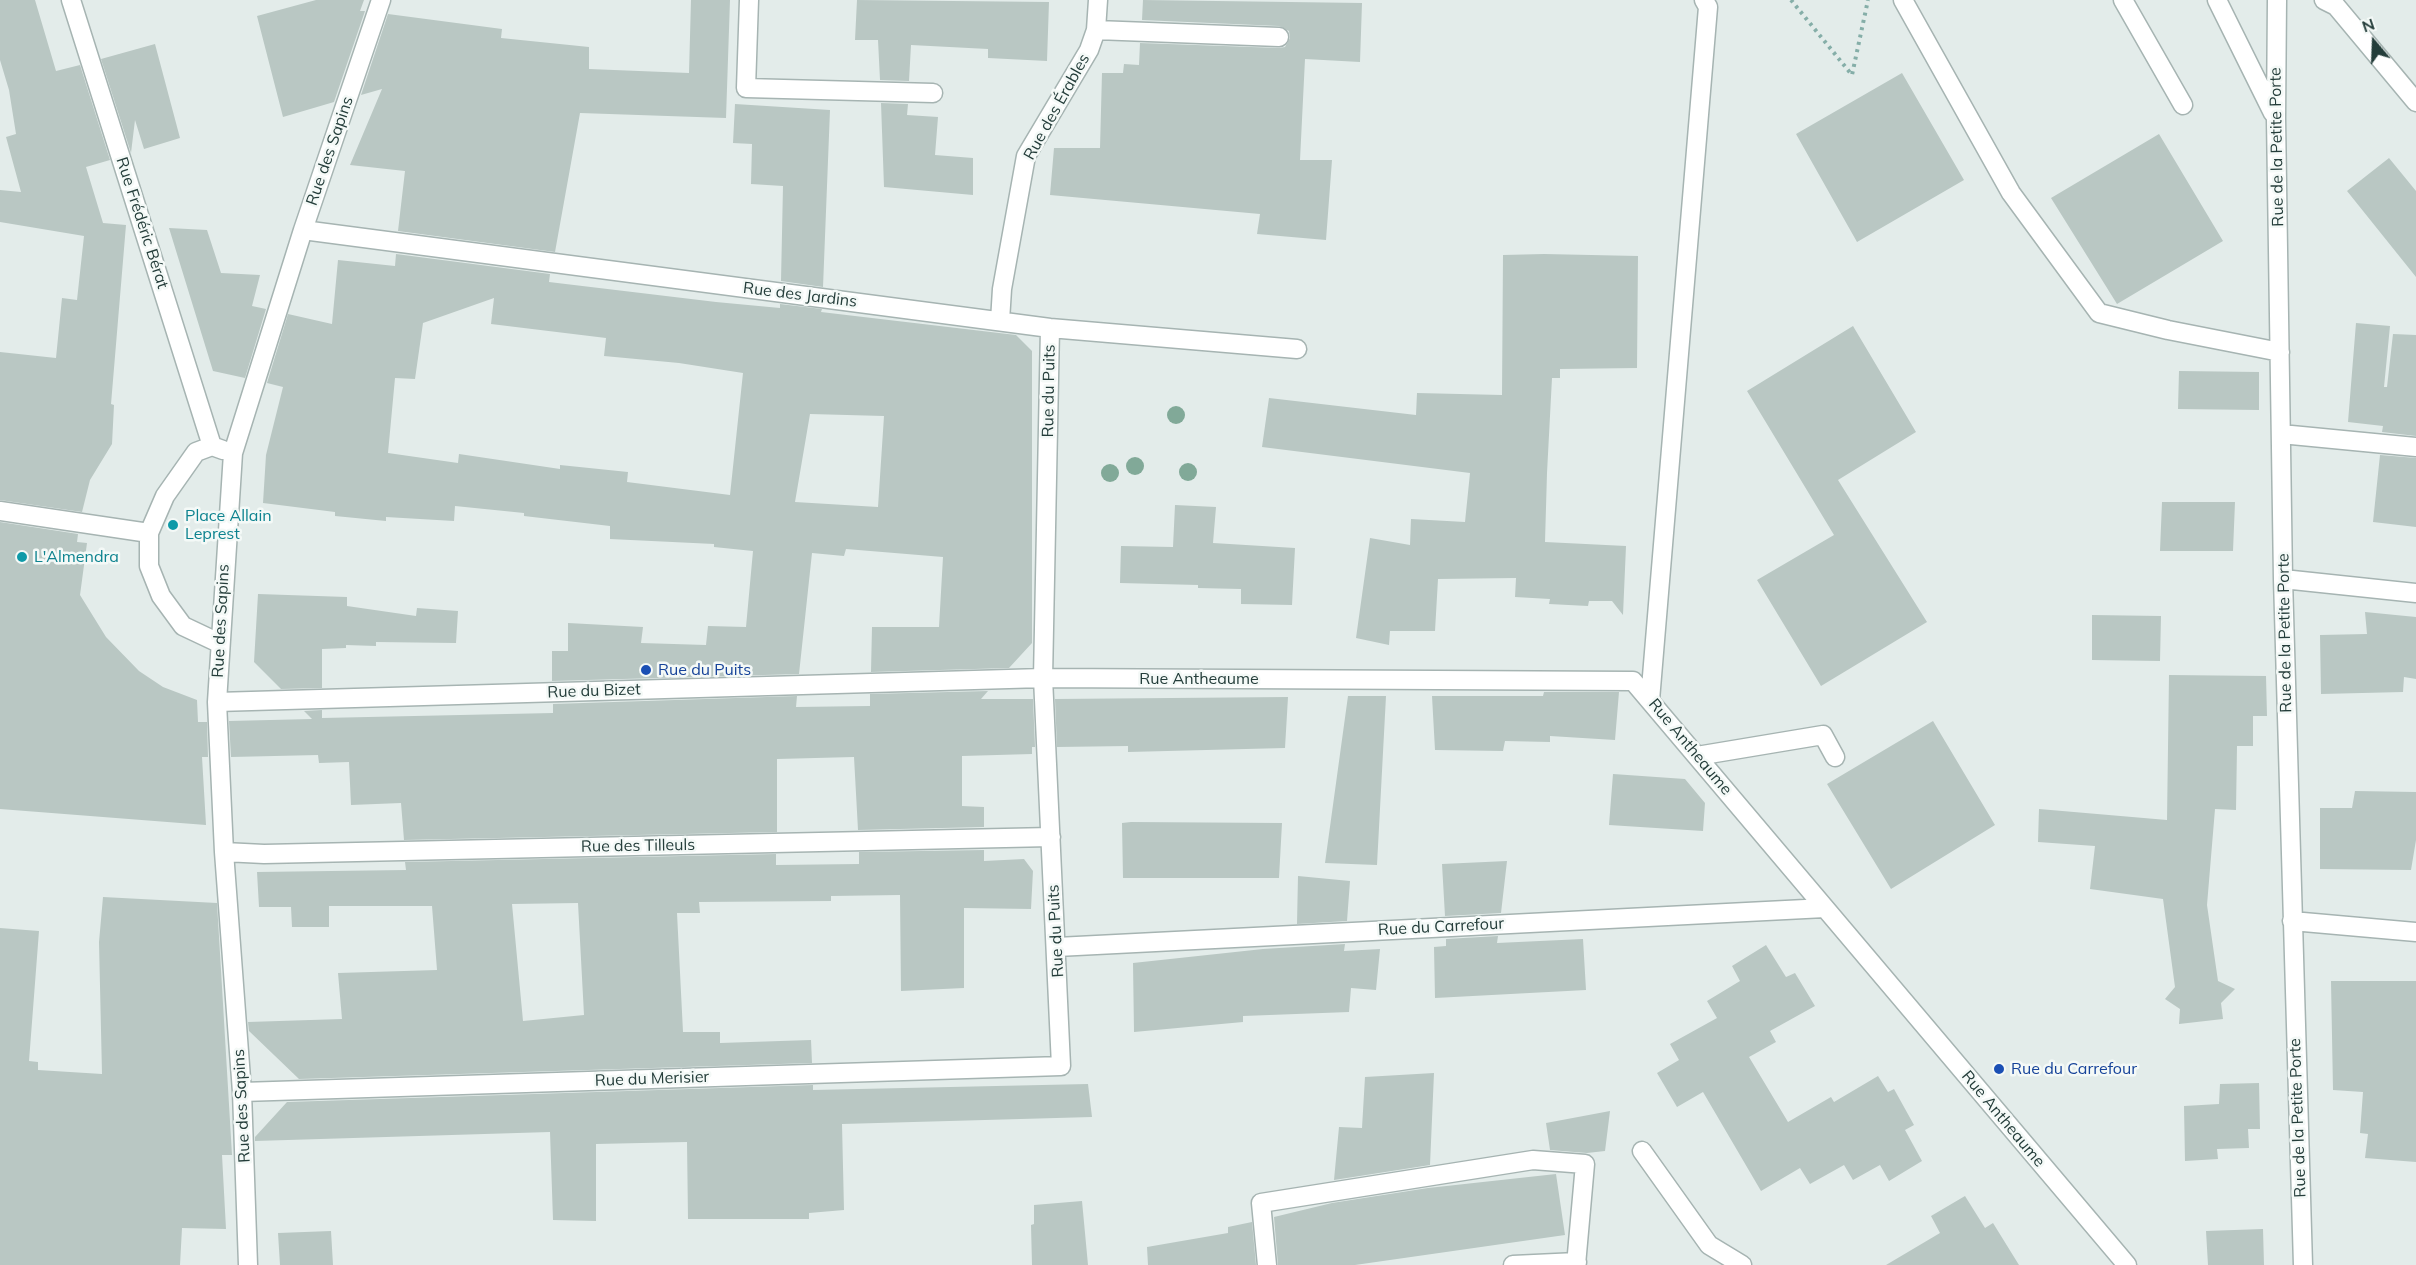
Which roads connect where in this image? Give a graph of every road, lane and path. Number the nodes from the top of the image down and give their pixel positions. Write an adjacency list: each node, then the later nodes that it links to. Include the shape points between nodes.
1 (71, 0): 25 (street, Rue Frédéric Bérat)
2 (381, 0): 19 (street, Rue des Sapins)
3 (749, 0): 15 (street, via 746,88)
4 (1098, 0): 13 (street, Rue des Érables)
5 (1704, 0): 34 (street, via 1708,7)
6 (1791, 0): 7 (path, via 1852,75)
7 (1868, 0)
8 (1903, 0): 23 (street, via 2011,193 2099,313)
9 (2123, 0): 17 (street)
10 (2217, 0): 18 (street)
11 (2277, 0): 18 (street, Rue de la Petite Porte)
12 (2324, 0): 16 (street, via 2336,6)
13 (1096, 30): 14 (street); 20 (street, Rue des Érables, via 1089,50 1026,156 1002,289)
14 (1279, 37)
15 (933, 93)
16 (2416, 102)
17 (2182, 105)
18 (2276, 118): 23 (street, Rue de la Petite Porte)
19 (303, 230): 20 (street, Rue des Jardins); 27 (street, Rue des Sapins)
20 (1000, 321): 21 (street, Rue des Jardins)
21 (1050, 328): 22 (street, Rue des Jardins); 33 (street, Rue du Puits)
22 (1297, 349)
23 (2280, 352): 24 (street, Rue de la Petite Porte)
24 (2281, 434): 26 (street); 30 (street, Rue de la Petite Porte)
25 (212, 446): 27 (street); 29 (street, via 196,452 165,496)
26 (2416, 447)
27 (233, 453): 32 (street, Rue des Sapins)
28 (0, 511): 29 (street)
29 (149, 533): 32 (street, via 149,566 161,596 183,626)
30 (2283, 579): 31 (street); 41 (street, Rue de la Petite Porte)
31 (2416, 593)
32 (219, 643): 35 (street, Rue des Sapins)
33 (1043, 678): 34 (street, Rue Antheaume, via 1633,681); 35 (street, Rue du Bizet); 38 (street, Rue du Puits)
34 (1650, 700): 36 (street, Rue Antheaume)
35 (217, 702): 39 (street, Rue des Sapins)
36 (1697, 756): 37 (street, via 1823,735); 40 (street, Rue Antheaume)
37 (1835, 757)
38 (1051, 837): 39 (street, Rue des Tilleuls); 43 (street, Rue du Puits)
39 (224, 852): 45 (street, Rue des Sapins)
40 (1825, 908): 43 (street, Rue du Carrefour); 52 (street, Rue Antheaume)
41 (2292, 921): 42 (street); 53 (street, Rue de la Petite Porte)
42 (2416, 932)
43 (1057, 946): 44 (street, Rue du Puits)
44 (1061, 1066): 45 (street, Rue du Merisier)
45 (242, 1092): 48 (street, Rue des Sapins)
46 (1642, 1151): 51 (street, via 1709,1245)
47 (1576, 1263): 49 (street, via 1584,1164 1533,1160 1261,1203); 50 (street)
48 (248, 1265)
49 (1267, 1265)
50 (1513, 1265)
51 (1742, 1265)
52 (2127, 1265)
53 (2303, 1265)

